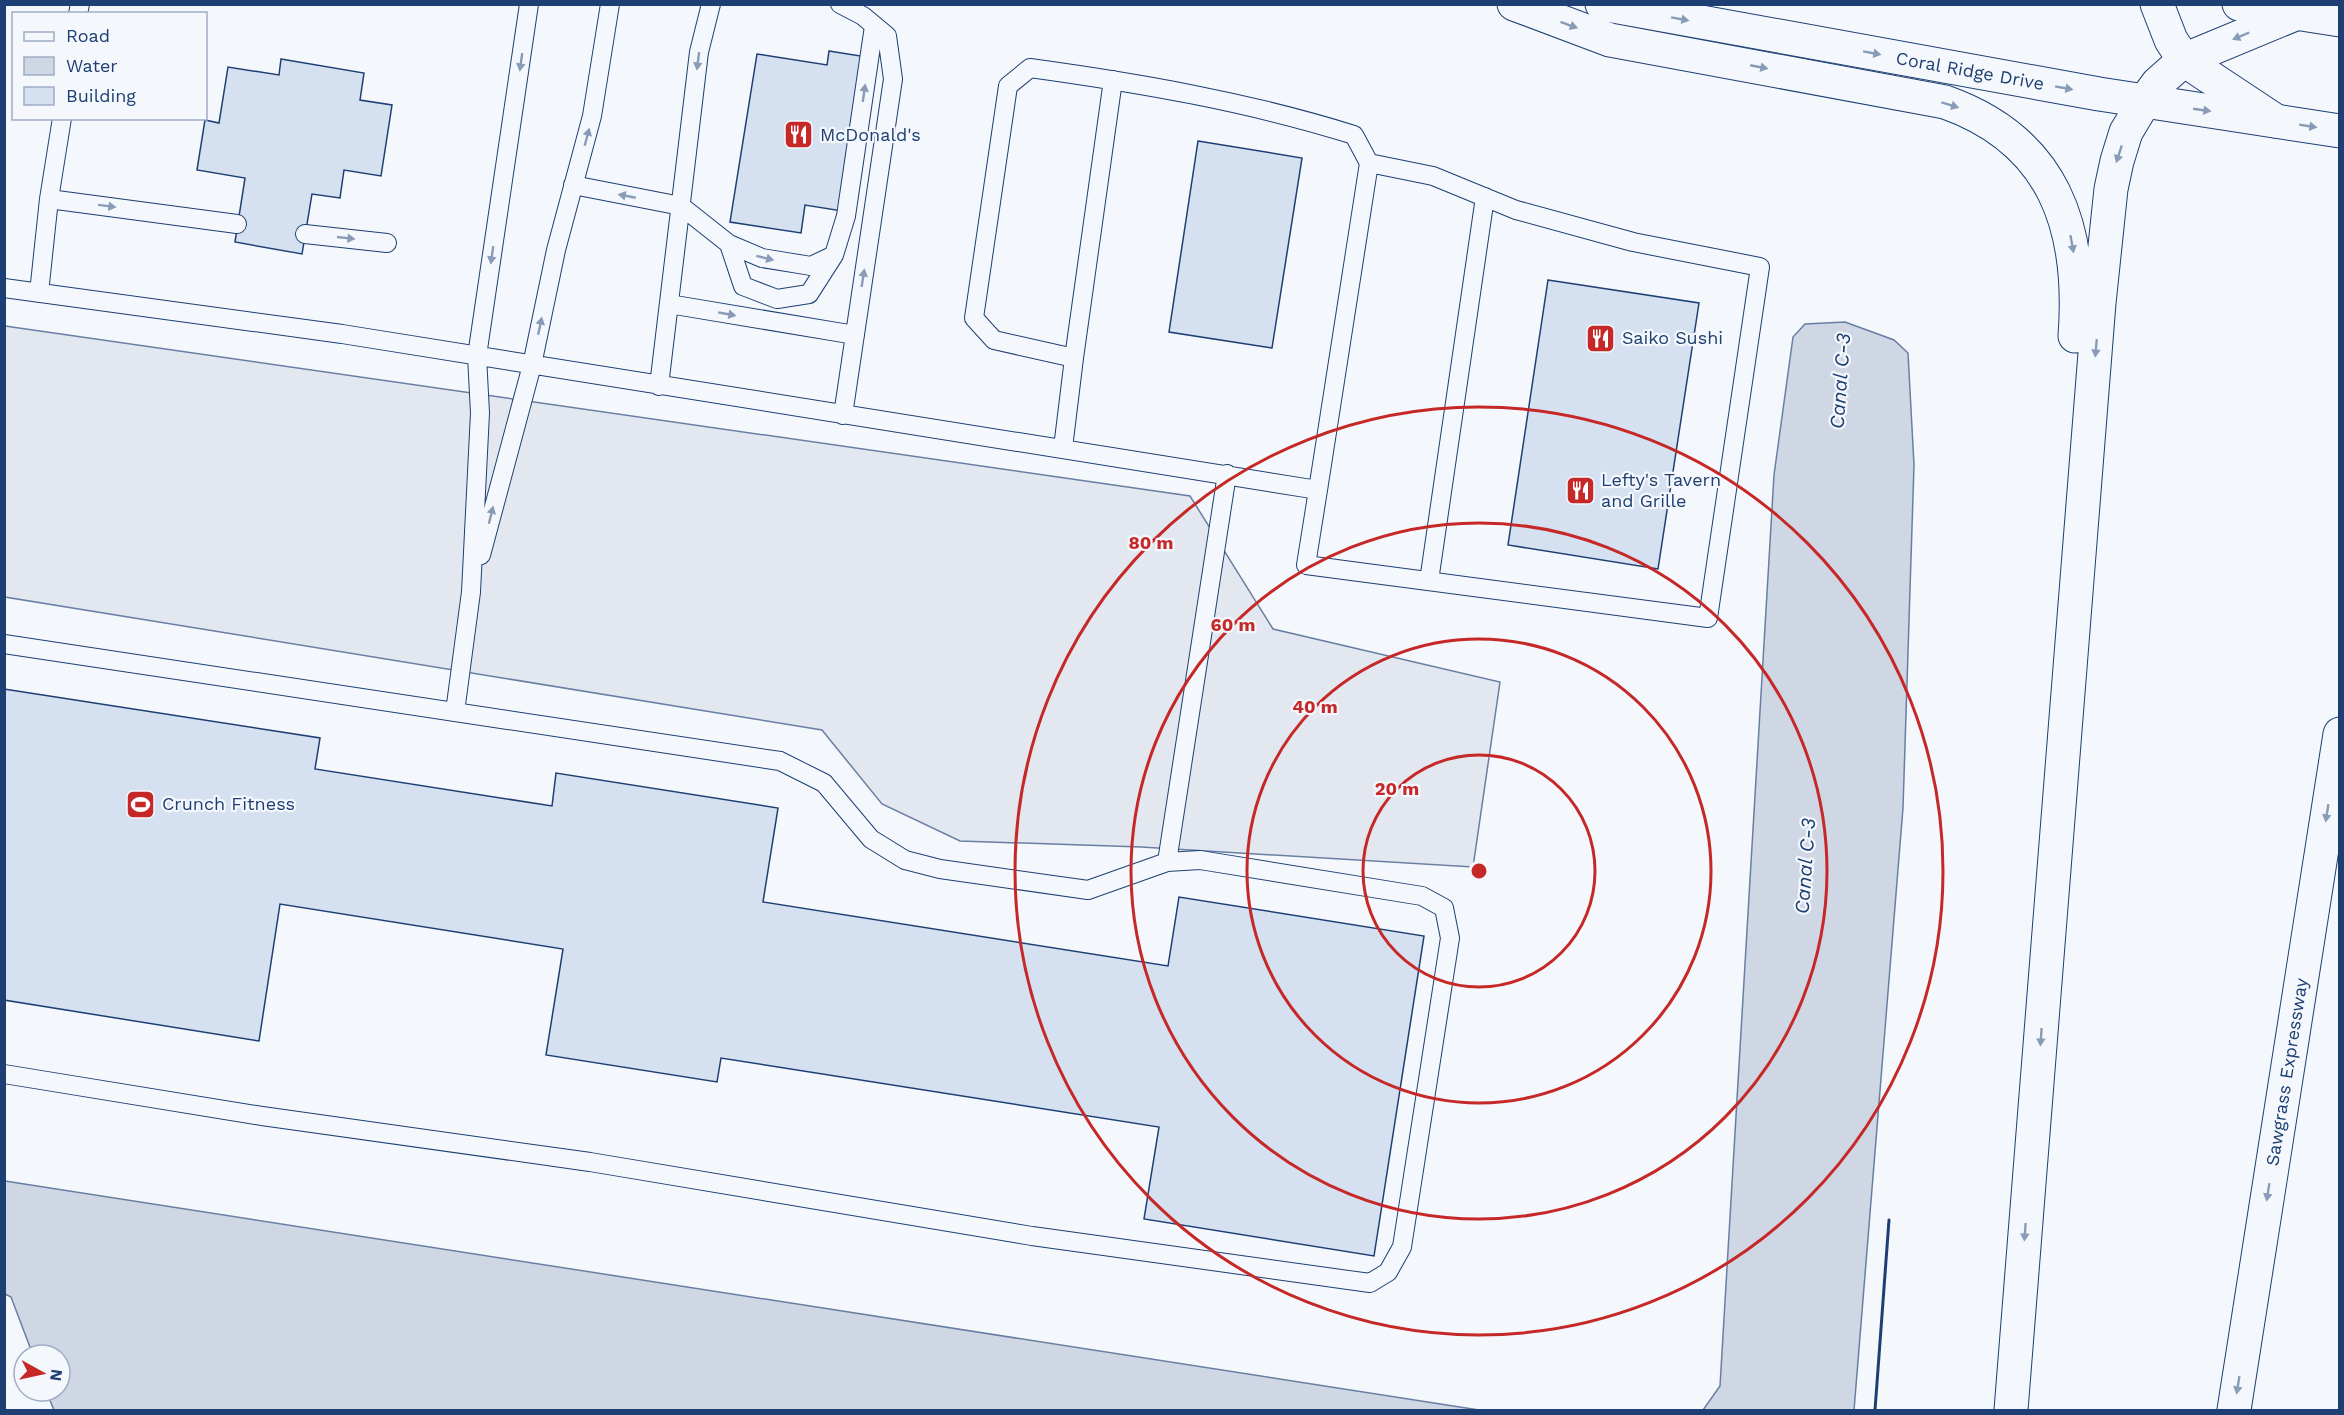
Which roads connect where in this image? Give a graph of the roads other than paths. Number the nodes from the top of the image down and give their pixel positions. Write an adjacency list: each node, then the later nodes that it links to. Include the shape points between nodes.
1 (529, 4): 32 (lane, one-way to 32)
2 (610, 4): 19 (lane, one-way to 2, via 592,116)
3 (711, 4): 22 (lane, one-way to 22, via 699,52)
4 (840, 4): 11 (lane)
5 (1514, 4): 46 (main road, one-way to 46, via 1610,40 1945,102 1993,123 2013,138 2052,188 2073,239 2078,303 2049,685)
6 (1602, 4): 14 (main road, Coral Ridge Drive, one-way to 14)
7 (2157, 4): 12 (main road, via 2171,40)
8 (2239, 4): 9 (main road)
9 (2295, 14): 10 (main road); 12 (main road, one-way to 12)
10 (2340, 20)
11 (874, 26): 27 (lane, one-way to 11, via 846,216); 31 (lane, one-way to 11, via 893,79 887,36)
12 (2184, 60): 14 (main road); 16 (main road)
13 (1113, 80): 18 (lane, via 1296,117 1354,135); 33 (lane); 33 (lane, via 1030,68 1008,86 974,318 994,340)
14 (2144, 102): 16 (main road, Coral Ridge Drive, one-way to 16); 46 (main road, one-way to 46, via 2127,132 2111,189)
15 (62, 120): 21 (lane)
16 (2276, 121): 17 (main road, Coral Ridge Drive, one-way to 17)
17 (2340, 131)
18 (1369, 163): 20 (lane, via 1433,176); 39 (lane)
19 (573, 185): 22 (lane, one-way to 19); 34 (lane, one-way to 19)
20 (1485, 197): 40 (lane); 40 (lane, via 1516,210 1633,242 1760,267 1708,618)
21 (49, 199): 23 (lane, one-way to 23); 29 (lane)
22 (681, 206): 26 (lane); 30 (lane)
23 (237, 224)
24 (305, 234): 25 (lane, one-way to 25)
25 (387, 243)
26 (729, 244): 27 (lane, one-way to 27, via 762,258 811,266); 27 (lane, via 743,286 777,299 809,294)
27 (834, 255)
28 (4, 288): 29 (lane)
29 (39, 293): 32 (lane)
30 (669, 304): 31 (lane, one-way to 31); 35 (lane)
31 (855, 335): 36 (lane)
32 (477, 356): 34 (lane); 41 (lane, via 480,413)
33 (1074, 358): 37 (lane)
34 (532, 365): 35 (lane); 41 (lane, one-way to 34)
35 (659, 386): 36 (lane)
36 (843, 415): 37 (lane)
37 (1063, 448): 38 (lane)
38 (1227, 474): 39 (lane); 45 (lane)
39 (1318, 490): 40 (lane, via 1306,564)
40 (1429, 580)
41 (471, 592): 43 (lane)
42 (4, 644): 43 (lane)
43 (454, 712): 45 (lane, via 780,761 824,783 871,839 905,860 940,869 1088,890)
44 (2340, 734): 49 (main road, Sawgrass Expressway, one-way to 49)
45 (1167, 862): 47 (lane, via 1200,860 1401,892 1422,896 1444,908 1450,938 1402,1247 1388,1272 1370,1283 1020,1234 590,1162 262,1116)
46 (2045, 979): 48 (main road, one-way to 48)
47 (4, 1074)
48 (2012, 1410)
49 (2234, 1410)

